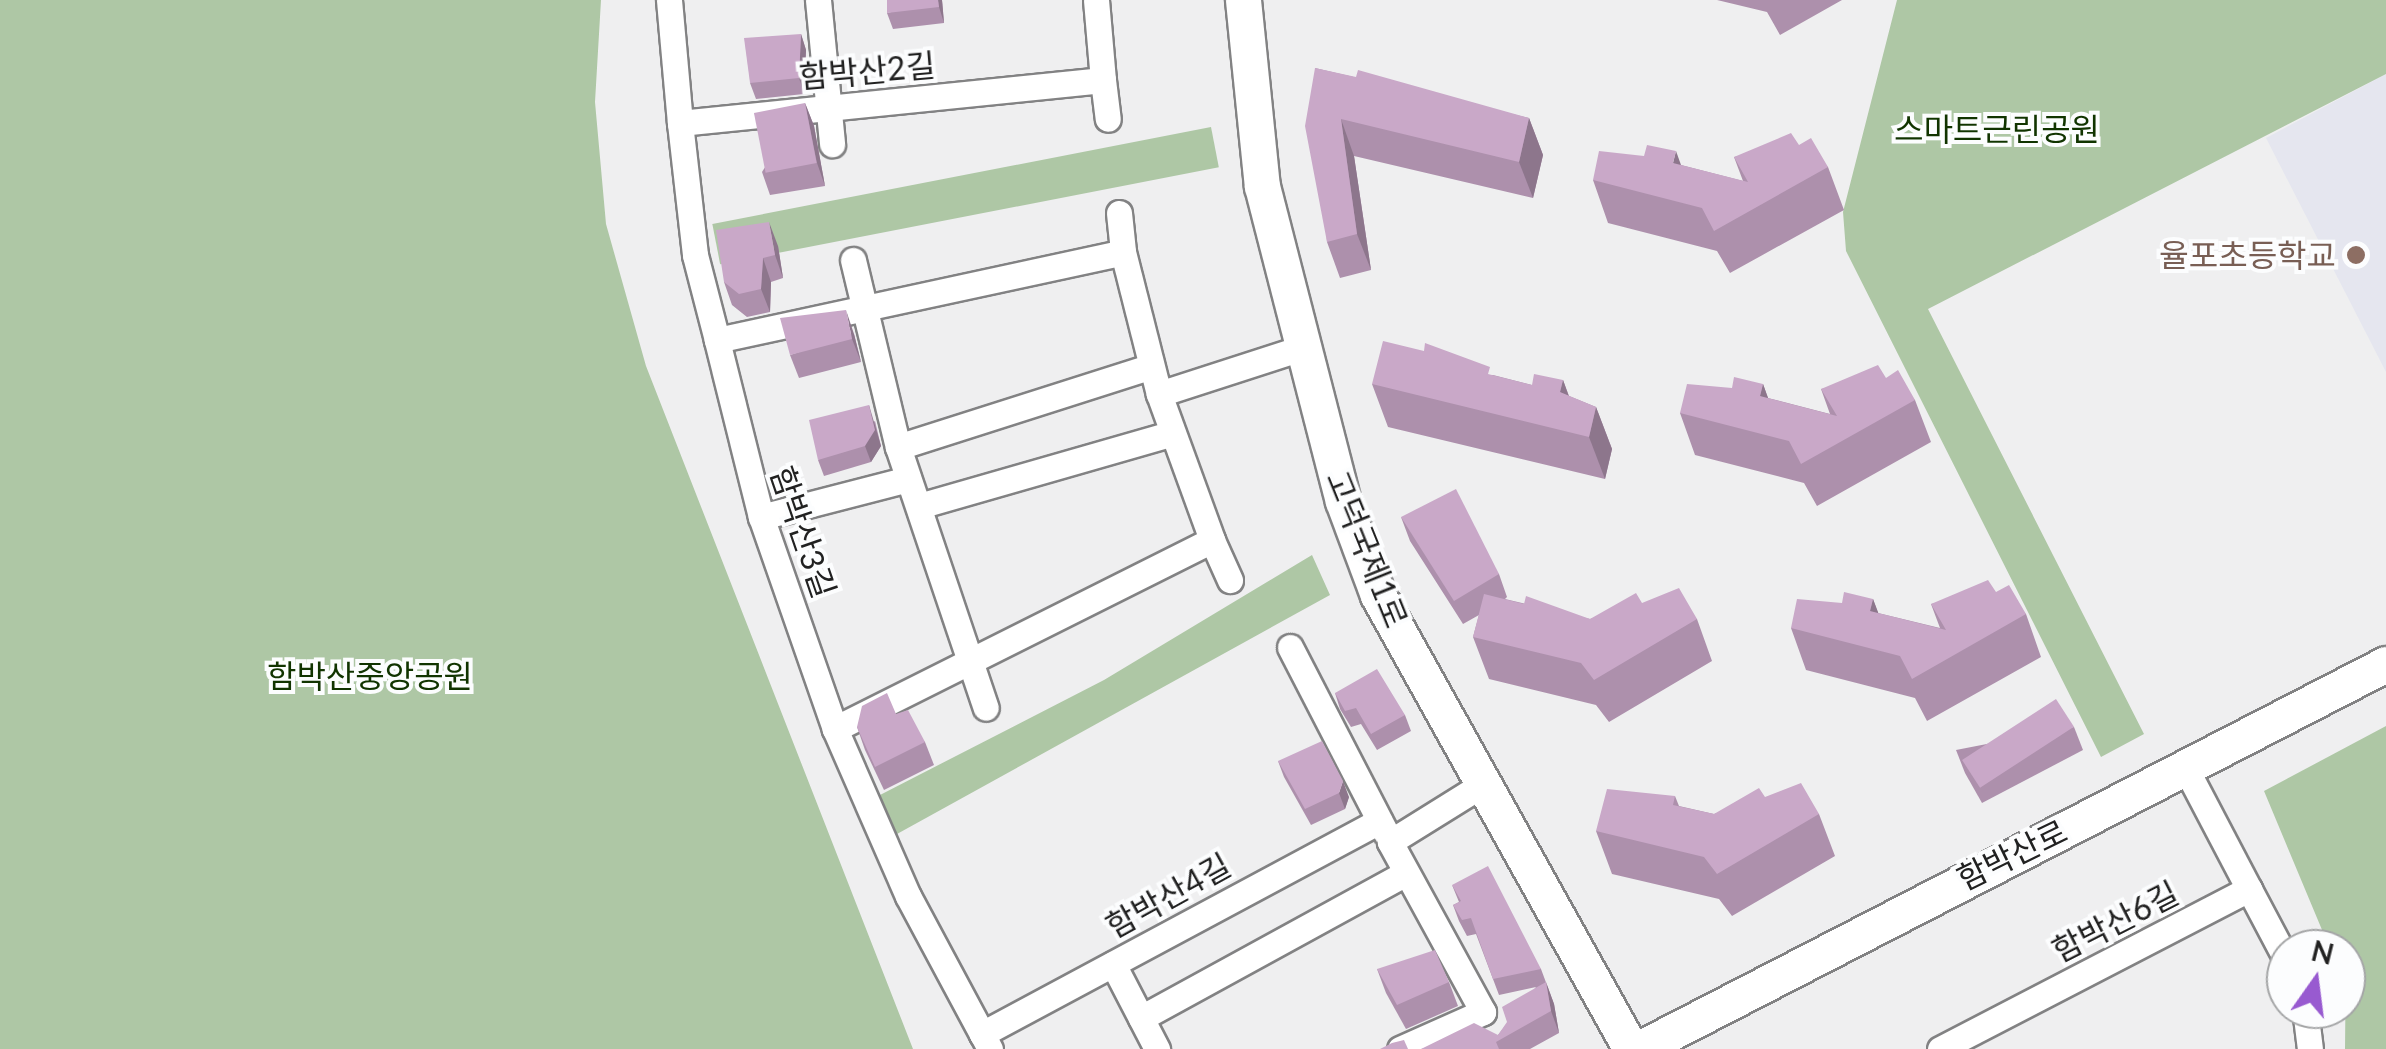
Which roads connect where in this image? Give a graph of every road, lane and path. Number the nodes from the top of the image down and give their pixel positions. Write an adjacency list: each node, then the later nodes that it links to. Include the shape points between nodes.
1 (670, 0): 8 (street)
2 (818, 0): 6 (street)
3 (1096, 0): 5 (street)
4 (1242, 0): 15 (street, 고덕국제1로, via 1262,186)
5 (1103, 80): 6 (street, 함박산2길); 7 (street)
6 (828, 107): 8 (street, 함박산2길); 9 (street)
7 (1108, 119)
8 (680, 123): 14 (street, 함박산3길, via 696,255)
9 (832, 144)
10 (1119, 213): 11 (street)
11 (1123, 252): 13 (street); 16 (street)
12 (854, 260): 13 (street)
13 (862, 305): 14 (street); 19 (street)
14 (717, 340): 22 (street, 함박산3길)
15 (1302, 348): 17 (street); 31 (street, 고덕국제1로, via 1378,595)
16 (1149, 366): 17 (street); 19 (street)
17 (1159, 394): 18 (street)
18 (1170, 434): 21 (street); 23 (street)
19 (898, 447): 20 (street)
20 (908, 479): 21 (street); 22 (street)
21 (919, 506): 26 (street)
22 (761, 517): 29 (street, 함박산3길)
23 (1212, 540): 24 (street); 26 (street)
24 (1230, 580)
25 (1290, 647): 32 (street)
26 (971, 664): 28 (street); 29 (street)
27 (2386, 664): 30 (street, 함박산로)
28 (986, 708)
29 (835, 728): 39 (street, 함박산3길, via 908,896)
30 (2186, 769): 34 (street); 43 (street, 함박산로)
31 (1484, 784): 32 (street, 함박산4길); 43 (street, 고덕국제1로)
32 (1385, 831): 33 (street); 36 (street, 함박산4길)
33 (1406, 873): 37 (street); 38 (street)
34 (2250, 890): 35 (street); 44 (street, 함박산6길)
35 (2270, 929)
36 (1112, 964): 38 (street); 39 (street, 함박산4길)
37 (1484, 1012): 40 (street); 42 (street)
38 (1141, 1018): 41 (street)
39 (986, 1042)
40 (1499, 1042)
41 (1157, 1049)
42 (1400, 1049)
43 (1635, 1049)
44 (1940, 1049)

